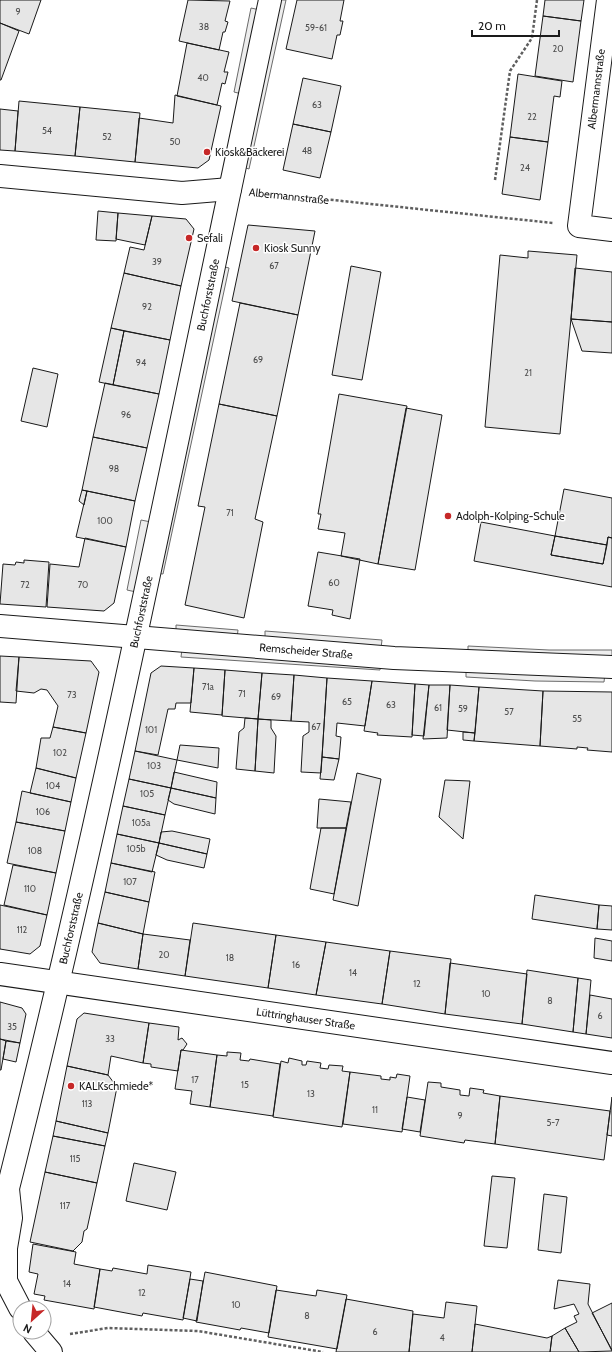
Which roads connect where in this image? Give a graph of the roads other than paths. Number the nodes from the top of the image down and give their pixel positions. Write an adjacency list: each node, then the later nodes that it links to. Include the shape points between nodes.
1 (270, 0): 4 (main road, Buchforststraße)
2 (608, 0): 5 (main road, Albermannstraße, via 578,226)
3 (0, 176): 4 (main road, via 182,193)
4 (230, 189): 7 (main road, Buchforststraße)
5 (612, 230)
6 (0, 626): 7 (main road, Remscheider Straße)
7 (135, 637): 8 (main road, Remscheider Straße, via 394,658); 10 (main road, Buchforststraße)
8 (612, 667)
9 (0, 974): 10 (main road, Lüttringhauser Straße)
10 (59, 983): 11 (main road, Lüttringhauser Straße); 12 (main road, Buchforststraße)
11 (612, 1063)
12 (8, 1189): 13 (main road, Buchforststraße); 14 (main road, via 11,1218 6,1248 6,1281)
13 (0, 1220)
14 (16, 1300)

